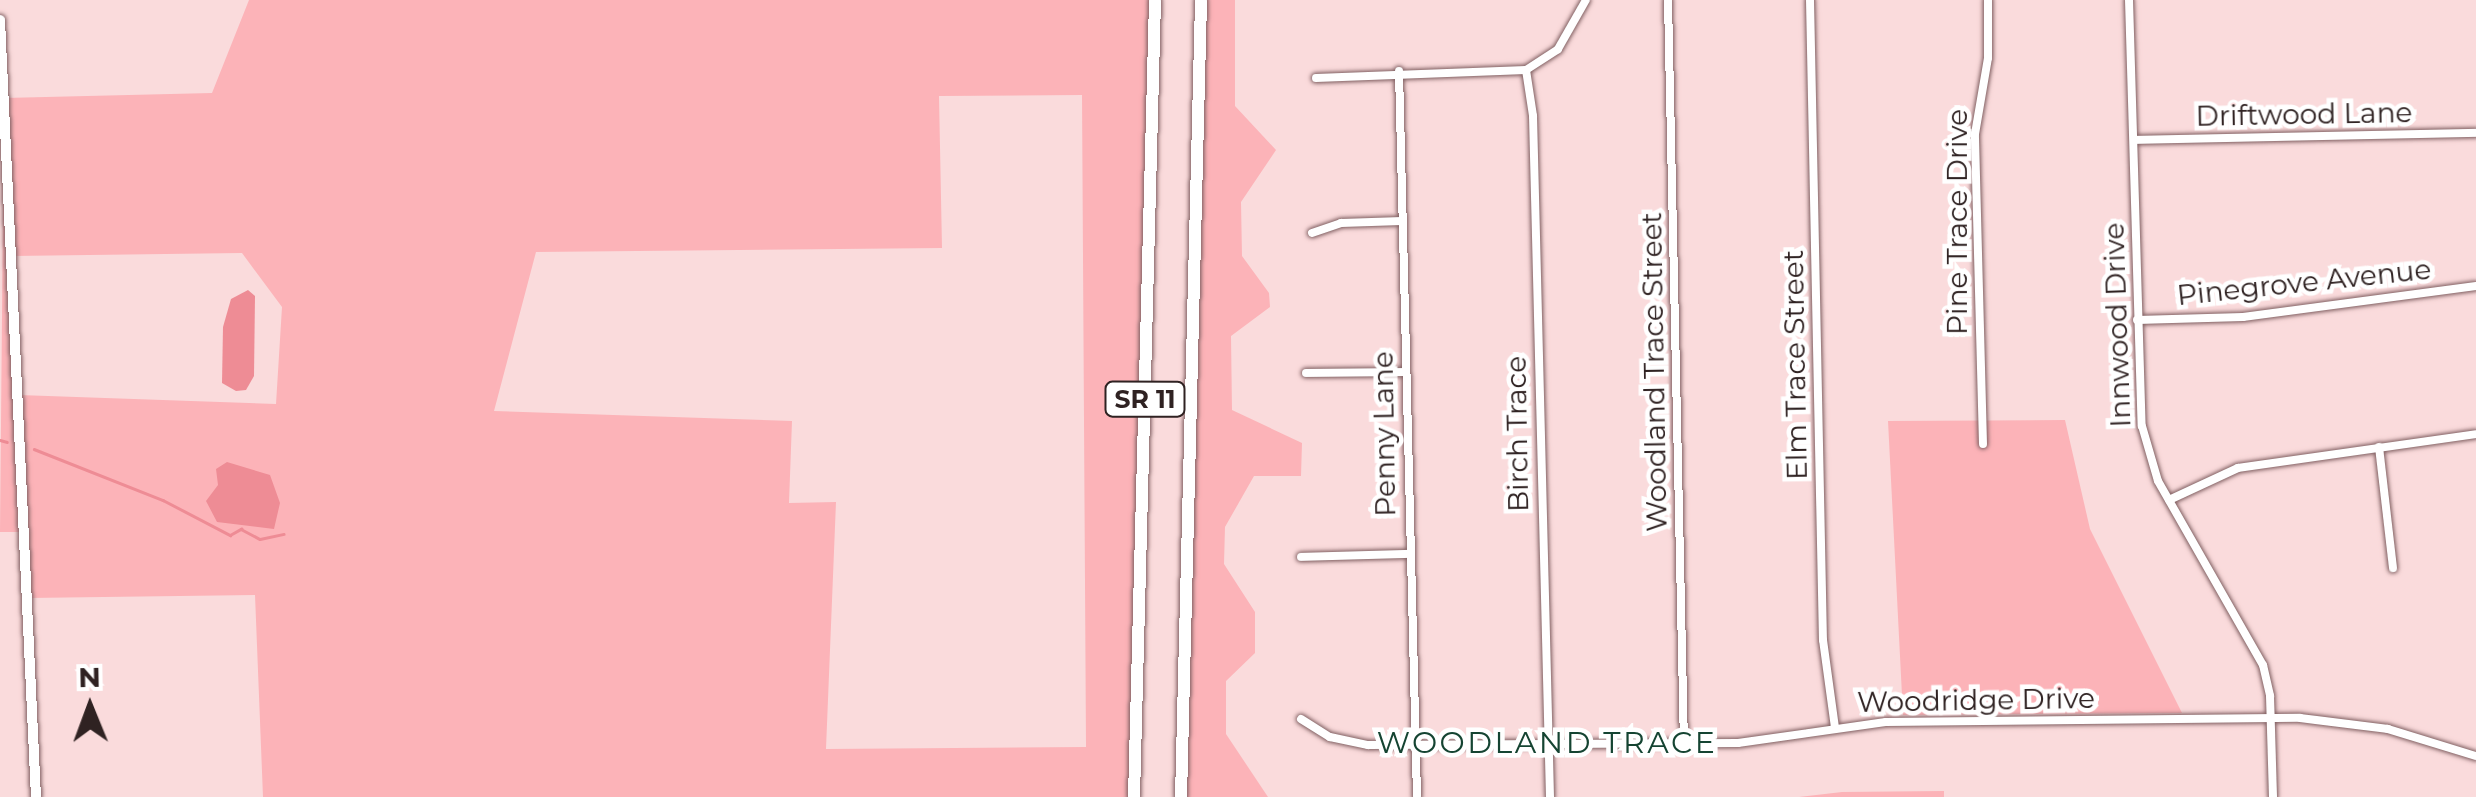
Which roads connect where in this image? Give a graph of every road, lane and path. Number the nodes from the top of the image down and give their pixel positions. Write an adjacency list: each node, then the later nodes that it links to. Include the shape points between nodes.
1 (1155, 0): 35 (highway, SR 11)
2 (1201, 0): 36 (highway, SR 11)
3 (1586, 0): 10 (street, via 1558,49)
4 (1668, 0): 30 (street, Woodland Trace Street)
5 (1810, 0): 29 (street, Elm Trace Street, via 1823,640)
6 (1988, 0): 21 (street, Pine Trace Drive, via 1988,58 1974,134)
7 (2129, 0): 13 (street, Innwood Drive)
8 (0, 20): 34 (main road)
9 (1399, 70): 10 (street); 11 (street); 14 (street, Penny Lane)
10 (1526, 70): 31 (street, Birch Trace, via 1533,116)
11 (1316, 78)
12 (2476, 132): 13 (street, Driftwood Lane)
13 (2134, 140): 17 (street, Innwood Drive)
14 (1402, 221): 15 (street); 18 (street, Penny Lane)
15 (1312, 233)
16 (2476, 286): 17 (street, Pinegrove Avenue, via 2243,316)
17 (2137, 320): 23 (street, Innwood Drive, via 2142,426)
18 (1404, 372): 19 (street); 24 (street, Penny Lane)
19 (1306, 374)
20 (2476, 434): 22 (street)
21 (1983, 444)
22 (2379, 448): 23 (street, via 2238,468); 26 (street)
23 (2169, 500): 27 (street, Innwood Drive, via 2256,648)
24 (1409, 554): 25 (street); 32 (street, Penny Lane)
25 (1301, 557)
26 (2393, 568)
27 (2272, 718): 29 (street, Woodridge Drive); 33 (street, Woodridge Drive, via 2388,728); 39 (street, Innwood Drive)
28 (1300, 719): 32 (street, Woodridge Drive, via 1348,742)
29 (1835, 728): 30 (street, Woodridge Drive, via 1762,742)
30 (1684, 743): 31 (street, Woodridge Drive)
31 (1546, 744): 32 (street, Woodridge Drive); 38 (street, Birch Trace)
32 (1414, 745): 37 (street, Penny Lane)
33 (2476, 756)
34 (36, 797)
35 (1134, 797)
36 (1181, 797)
37 (1417, 797)
38 (1550, 797)
39 (2273, 797)

